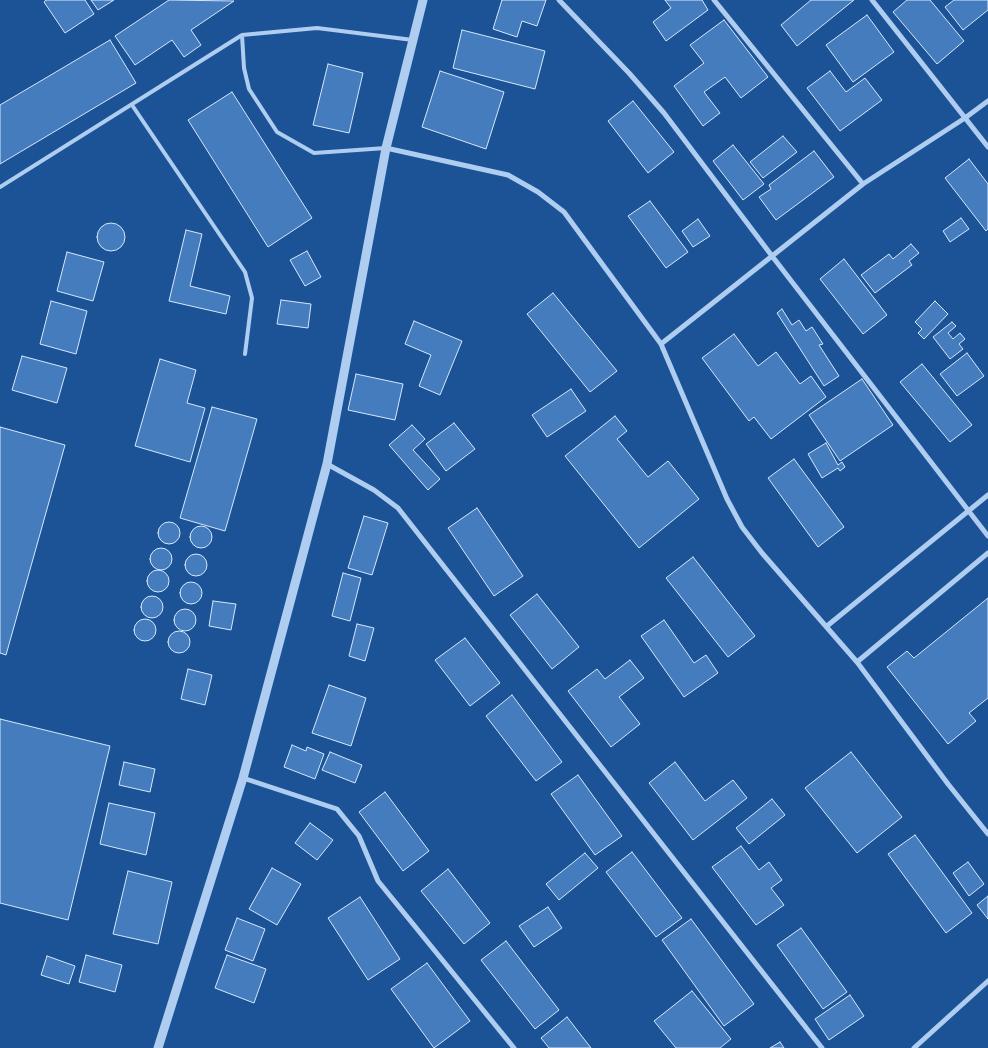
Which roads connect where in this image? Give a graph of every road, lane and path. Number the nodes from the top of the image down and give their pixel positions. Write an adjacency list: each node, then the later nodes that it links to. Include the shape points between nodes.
1 (423, 0): 6 (street)
2 (559, 0): 14 (street, via 664,113)
3 (714, 0): 12 (street)
4 (872, 0): 9 (street)
5 (242, 35): 6 (lane, via 317,28); 8 (lane); 11 (lane, via 249,89 277,132 314,153)
6 (413, 40): 11 (street)
7 (988, 101): 9 (street)
8 (132, 105): 13 (lane); 16 (lane, via 245,272 252,298)
9 (965, 118): 10 (street); 12 (street)
10 (988, 147)
11 (386, 148): 15 (street, via 508,175 538,192 564,212); 17 (street)
12 (862, 184): 14 (street)
13 (0, 187)
14 (772, 256): 15 (street); 19 (street)
15 (661, 344): 22 (street, via 742,527)
16 (245, 354)
17 (327, 464): 24 (street); 29 (street, via 374,490 398,508)
18 (988, 495): 19 (street)
19 (969, 511): 20 (street); 22 (street)
20 (988, 536)
21 (988, 553): 23 (street)
22 (827, 626): 23 (street)
23 (857, 662): 25 (street)
24 (243, 778): 27 (street); 28 (street, via 337,809 359,836 378,881)
25 (988, 834)
26 (988, 981): 30 (street)
27 (158, 1048)
28 (514, 1048)
29 (822, 1048)
30 (914, 1048)

